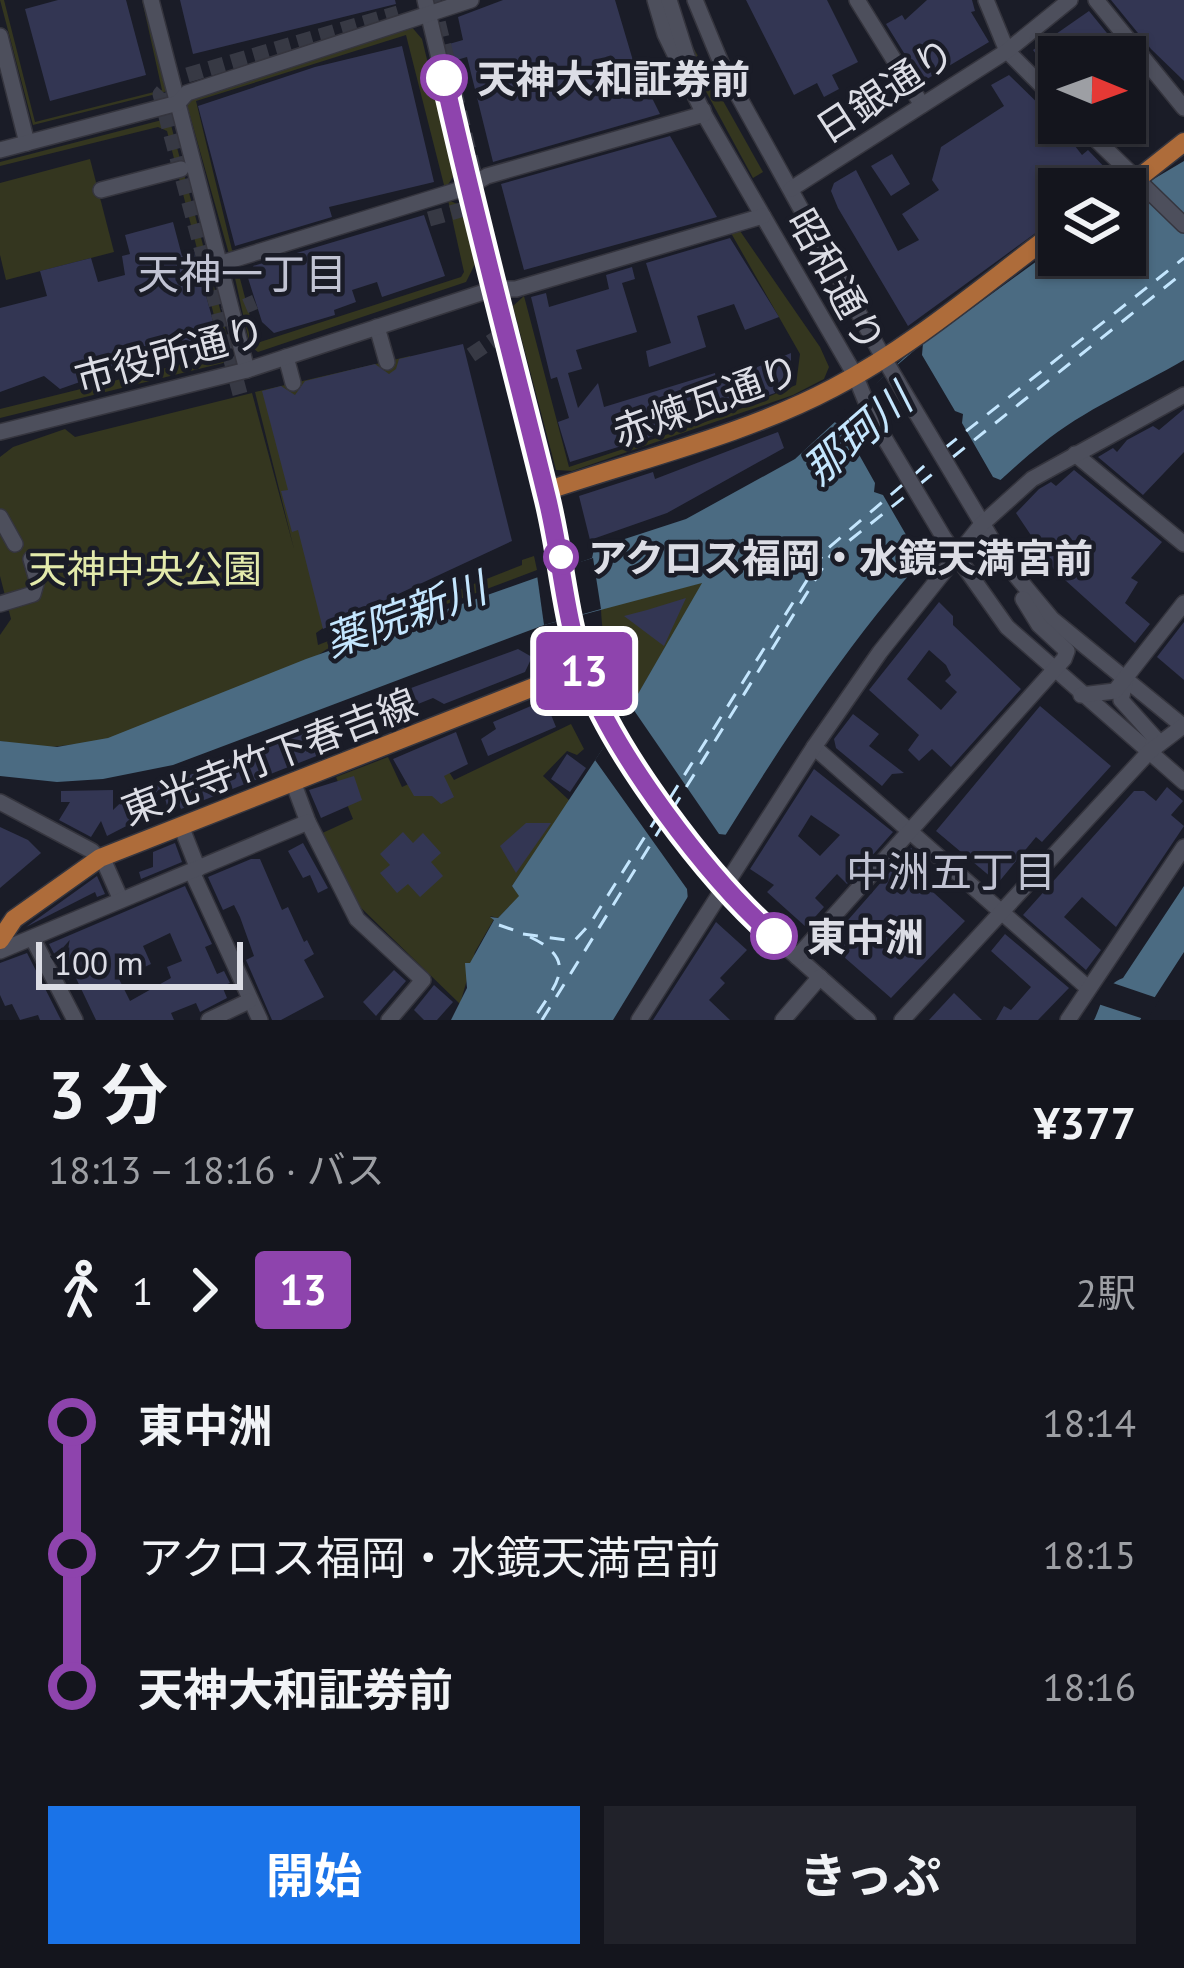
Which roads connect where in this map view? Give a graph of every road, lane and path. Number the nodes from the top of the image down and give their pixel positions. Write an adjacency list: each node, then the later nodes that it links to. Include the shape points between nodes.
1 (151, 0): 14 (street)
2 (471, 0): 10 (street)
3 (655, 0): 17 (street, 昭和通り)
4 (669, 0): 17 (street)
5 (695, 0): 26 (street, 昭和通り)
6 (857, 0): 15 (street)
7 (986, 0): 12 (street)
8 (1070, 0): 12 (street, 日銀通り)
9 (1096, 0): 16 (street)
10 (427, 8): 14 (street, via 187,93); 25 (street)
11 (0, 36): 18 (street)
12 (1007, 51): 13 (street); 15 (street, 日銀通り)
13 (1038, 83)
14 (178, 103): 18 (street); 32 (street)
15 (922, 105): 26 (street, 日銀通り)
16 (1184, 108)
17 (704, 114): 25 (street); 29 (street, 昭和通り)
18 (27, 142): 21 (street)
19 (1184, 142): 24 (main road)
20 (1100, 144): 22 (street)
21 (0, 149)
22 (1124, 168)
23 (181, 169): 27 (street)
24 (1146, 177)
25 (468, 187): 32 (street); 33 (street)
26 (791, 189): 37 (street, 昭和通り)
27 (101, 190)
28 (1146, 190): 30 (street)
29 (763, 216): 33 (street, 市役所通り); 39 (street, 昭和通り)
30 (1184, 225)
31 (1038, 245): 37 (main road, 赤煉瓦通り)
32 (219, 264): 38 (street)
33 (493, 290): 34 (street, 市役所通り); 44 (street)
34 (377, 327): 35 (street, 市役所通り); 36 (street)
35 (286, 357): 38 (street, 市役所通り); 40 (street)
36 (387, 362)
37 (887, 364): 39 (main road, 赤煉瓦通り); 45 (street, 昭和通り)
38 (247, 370): 42 (street, 市役所通り)
39 (855, 375): 44 (main road, 赤煉瓦通り, via 774,414); 49 (street, 昭和通り)
40 (293, 383)
41 (1184, 395): 43 (street)
42 (0, 432)
43 (1076, 454): 45 (street); 48 (street)
44 (546, 491): 54 (street)
45 (977, 517): 49 (street); 51 (street, 昭和通り)
46 (0, 518): 47 (street)
47 (15, 544)
48 (1184, 544)
49 (956, 556): 55 (street, 昭和通り, via 1007,627); 59 (street)
50 (31, 559): 53 (street, via 33,594)
51 (1026, 591): 55 (street, via 1039,625 1066,651); 56 (street, 昭和通り)
52 (1184, 603): 56 (street)
53 (0, 604)
54 (582, 668): 61 (main road, 東光寺竹下春吉線); 70 (street, via 613,733)
55 (1055, 673): 57 (street, 昭和通り); 66 (street)
56 (1125, 680): 57 (street, via 1115,692); 58 (street, 昭和通り); 60 (street, via 1121,700 1156,739)
57 (1081, 695): 60 (street, 昭和通り)
58 (1184, 727): 60 (street)
59 (814, 747): 66 (street); 70 (street)
60 (1149, 752): 62 (street, 昭和通り); 72 (street)
61 (293, 782): 64 (street); 65 (main road, 東光寺竹下春吉線)
62 (1184, 782)
63 (0, 802): 68 (street)
64 (308, 823): 69 (street); 83 (street, via 357,919 423,980)
65 (181, 826): 68 (main road, 東光寺竹下春吉線); 69 (street)
66 (913, 832): 72 (street); 76 (street)
67 (1184, 847): 78 (street)
68 (100, 858): 71 (street); 74 (main road, 東光寺竹下春吉線, via 14,919)
69 (195, 871): 71 (street); 79 (street)
70 (723, 887): 76 (street); 84 (street)
71 (121, 900): 73 (street)
72 (1002, 910): 78 (street); 87 (street)
73 (34, 939): 75 (street); 80 (street)
74 (0, 940)
75 (0, 951)
76 (797, 957): 77 (street)
77 (820, 977): 85 (street); 86 (street)
78 (1088, 988): 88 (street)
79 (249, 1001): 81 (street); 82 (street)
80 (75, 1020)
81 (209, 1020)
82 (260, 1020)
83 (389, 1020)
84 (639, 1020)
85 (784, 1020)
86 (868, 1020)
87 (902, 1020)
88 (1068, 1020)

